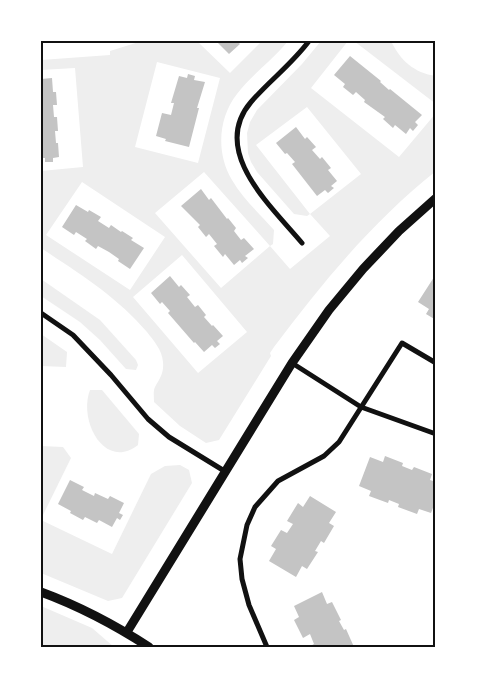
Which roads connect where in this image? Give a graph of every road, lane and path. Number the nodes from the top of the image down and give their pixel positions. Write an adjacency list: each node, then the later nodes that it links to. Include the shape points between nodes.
1 (309, 41): 3 (street, via 249,104 237,136 242,164 249,179)
2 (436, 198): 5 (street, via 363,269)
3 (302, 243)
4 (41, 313): 9 (street, via 73,335 148,419 179,444)
5 (292, 363): 7 (street); 9 (street)
6 (436, 363): 7 (street, via 402,343)
7 (362, 407): 8 (street); 13 (street, via 339,442 324,456 278,481 266,493 247,525 240,558 242,579 249,605)
8 (436, 434)
9 (226, 472): 11 (street)
10 (41, 592): 11 (street)
11 (126, 632): 12 (street)
12 (149, 647)
13 (268, 647)

